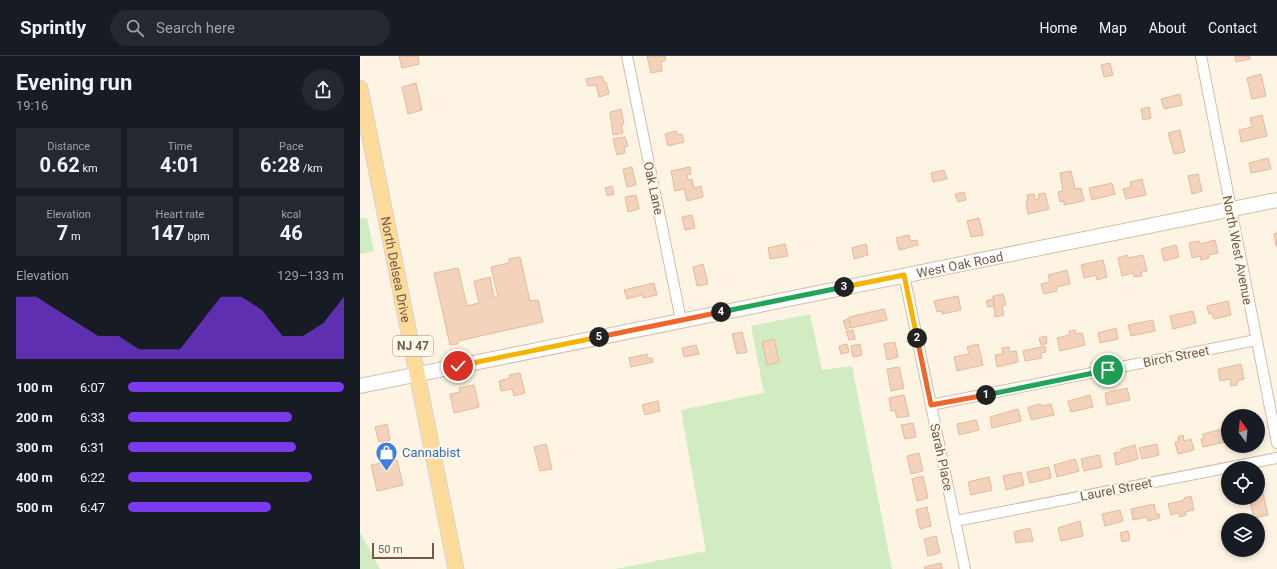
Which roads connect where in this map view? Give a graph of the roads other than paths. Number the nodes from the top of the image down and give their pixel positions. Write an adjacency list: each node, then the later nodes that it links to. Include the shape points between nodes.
1 (627, 56): 7 (street, Oak Lane)
2 (1201, 56): 5 (street, North West Avenue)
3 (360, 88): 9 (main road, North Delsea Drive / NJ 47)
4 (1277, 200): 5 (street, West Oak Road)
5 (1230, 210): 6 (street, West Oak Road); 8 (street, North West Avenue)
6 (904, 275): 7 (street, West Oak Road); 11 (street, Sarah Place)
7 (681, 320): 9 (street, West Oak Road)
8 (1256, 340): 11 (street, Birch Street); 12 (street, North West Avenue)
9 (418, 374): 10 (street, West Oak Road); 15 (main road, North Delsea Drive / NJ 47)
10 (360, 386)
11 (931, 405): 14 (street, Sarah Place)
12 (1277, 443)
13 (1277, 458): 14 (street, Laurel Street)
14 (956, 521): 16 (street, Sarah Place)
15 (456, 569)
16 (965, 569)

